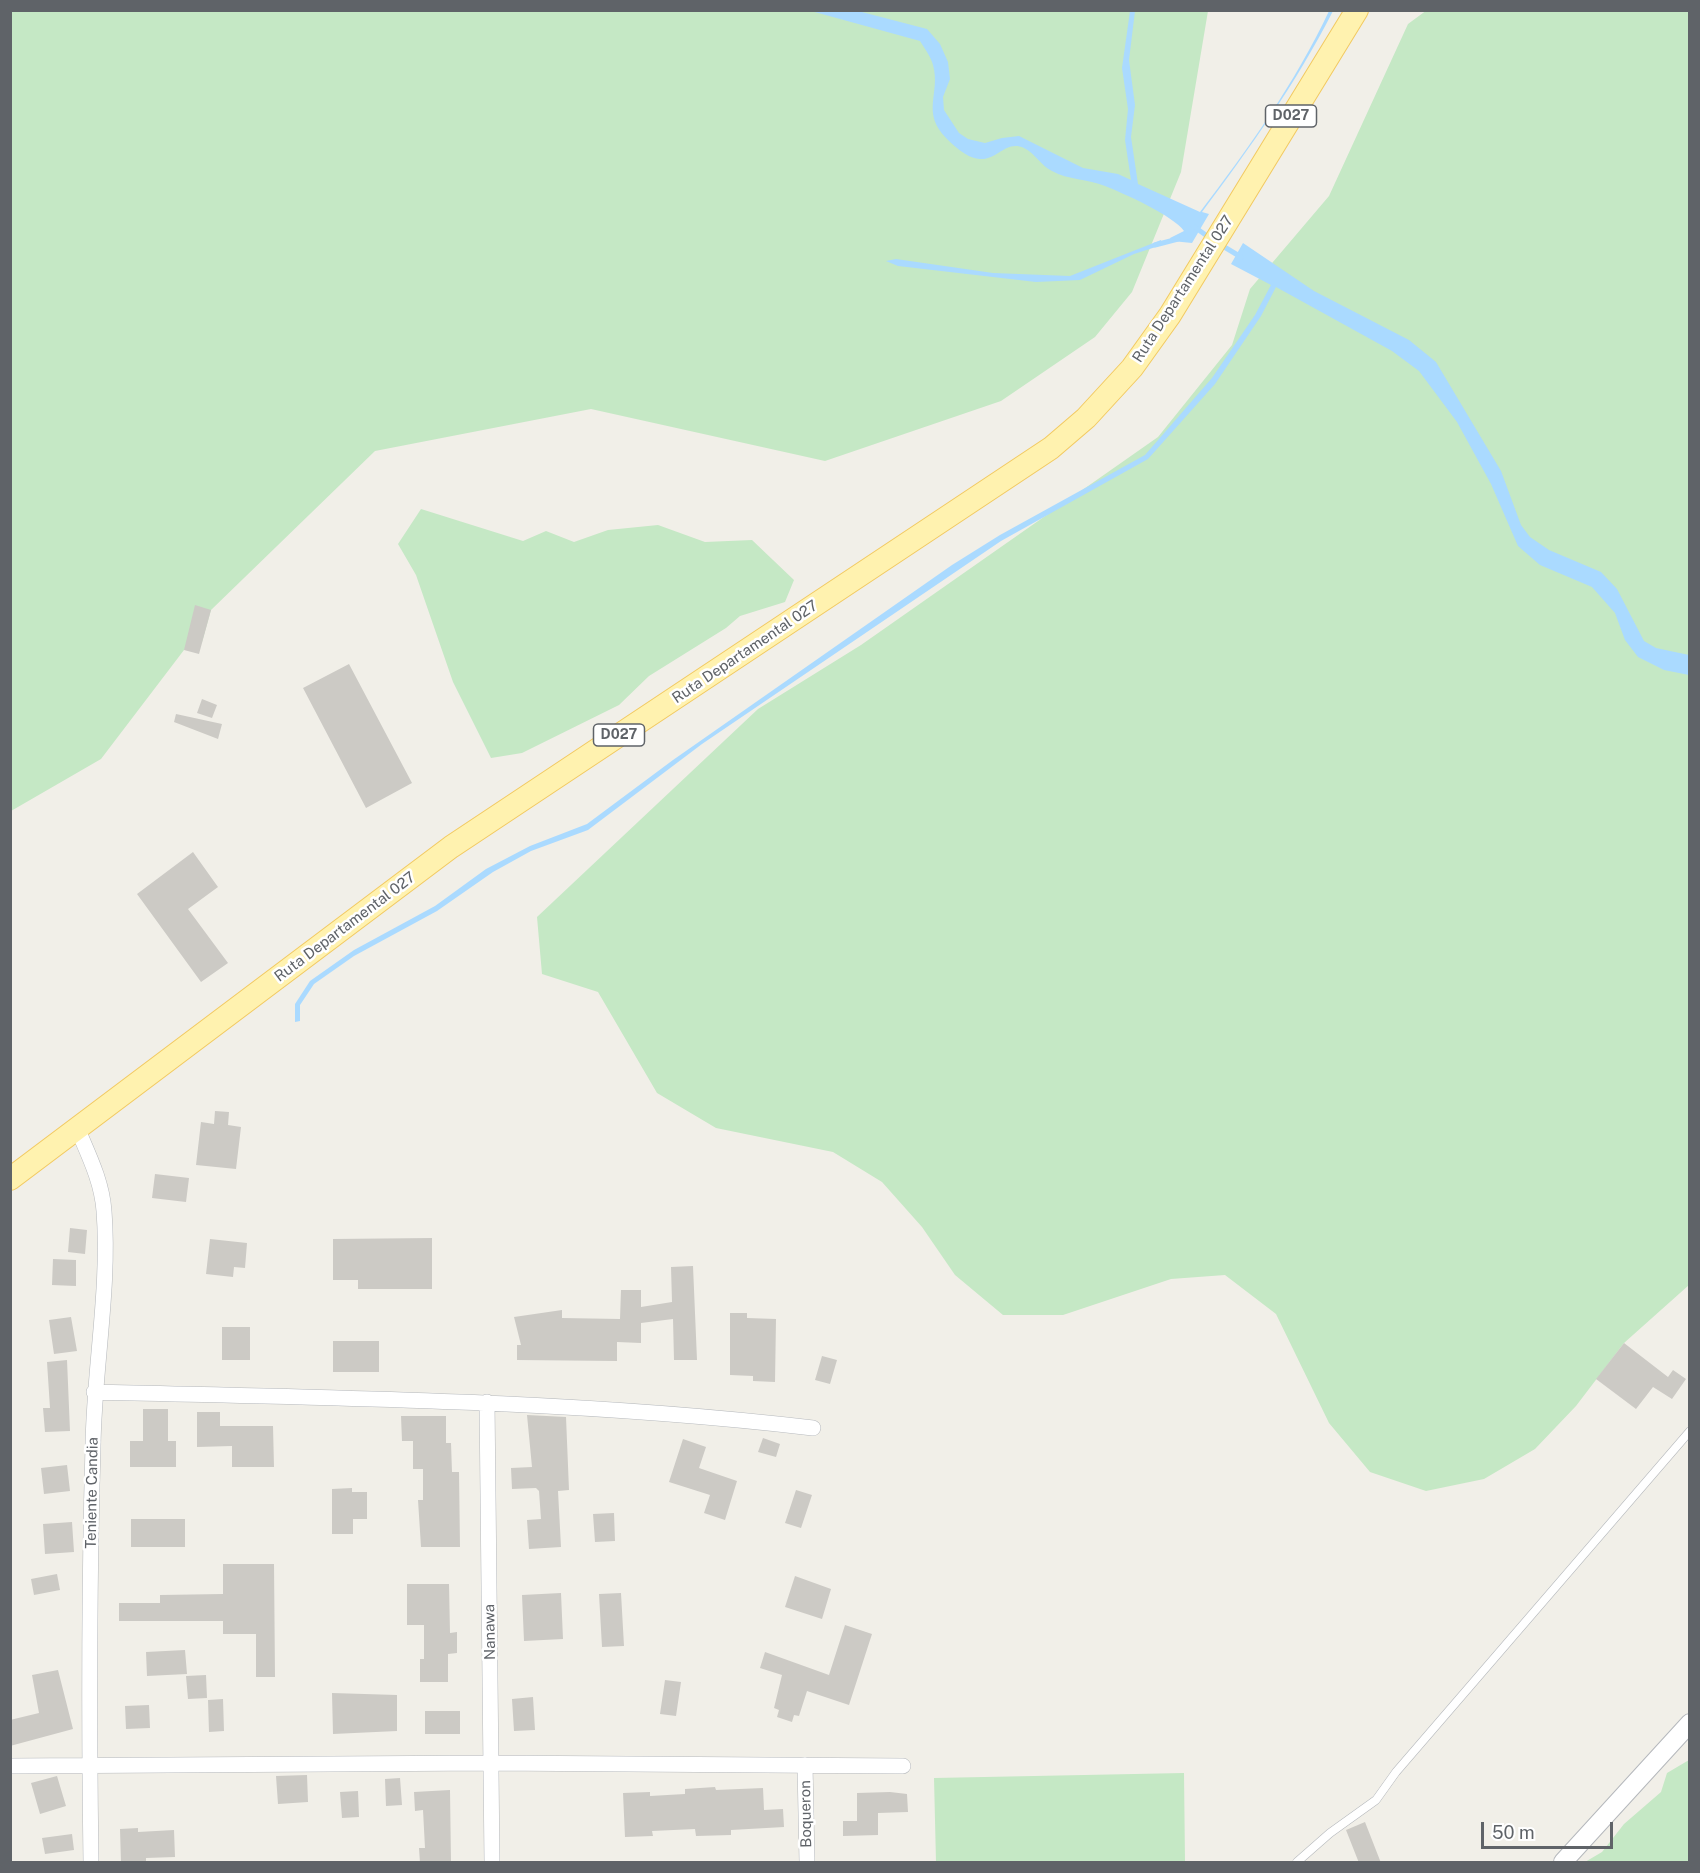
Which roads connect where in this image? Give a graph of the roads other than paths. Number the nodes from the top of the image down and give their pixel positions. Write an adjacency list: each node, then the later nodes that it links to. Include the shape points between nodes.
1 (1357, 10): 2 (main road, Ruta Departamental 027 / D027, via 1200,268 1132,368 1086,418 1051,448 452,846)
2 (78, 1130): 3 (main road, Ruta Departamental 027 / D027); 4 (street, Teniente Candia, via 98,1176 104,1210 104,1268)
3 (10, 1179)
4 (94, 1392): 5 (street); 10 (street, Teniente Candia)
5 (487, 1402): 6 (street, via 665,1412); 9 (street, Nanawa)
6 (813, 1428)
7 (1689, 1431): 17 (lane, via 1376,1800)
8 (1689, 1723): 18 (street)
9 (491, 1762): 10 (street); 11 (street); 15 (street, Nanawa)
10 (89, 1765): 12 (street); 14 (street, Teniente Candia)
11 (805, 1765): 13 (street); 16 (street, Boqueron)
12 (10, 1766)
13 (903, 1766)
14 (91, 1863)
15 (492, 1863)
16 (807, 1863)
17 (1297, 1863)
18 (1563, 1863)

